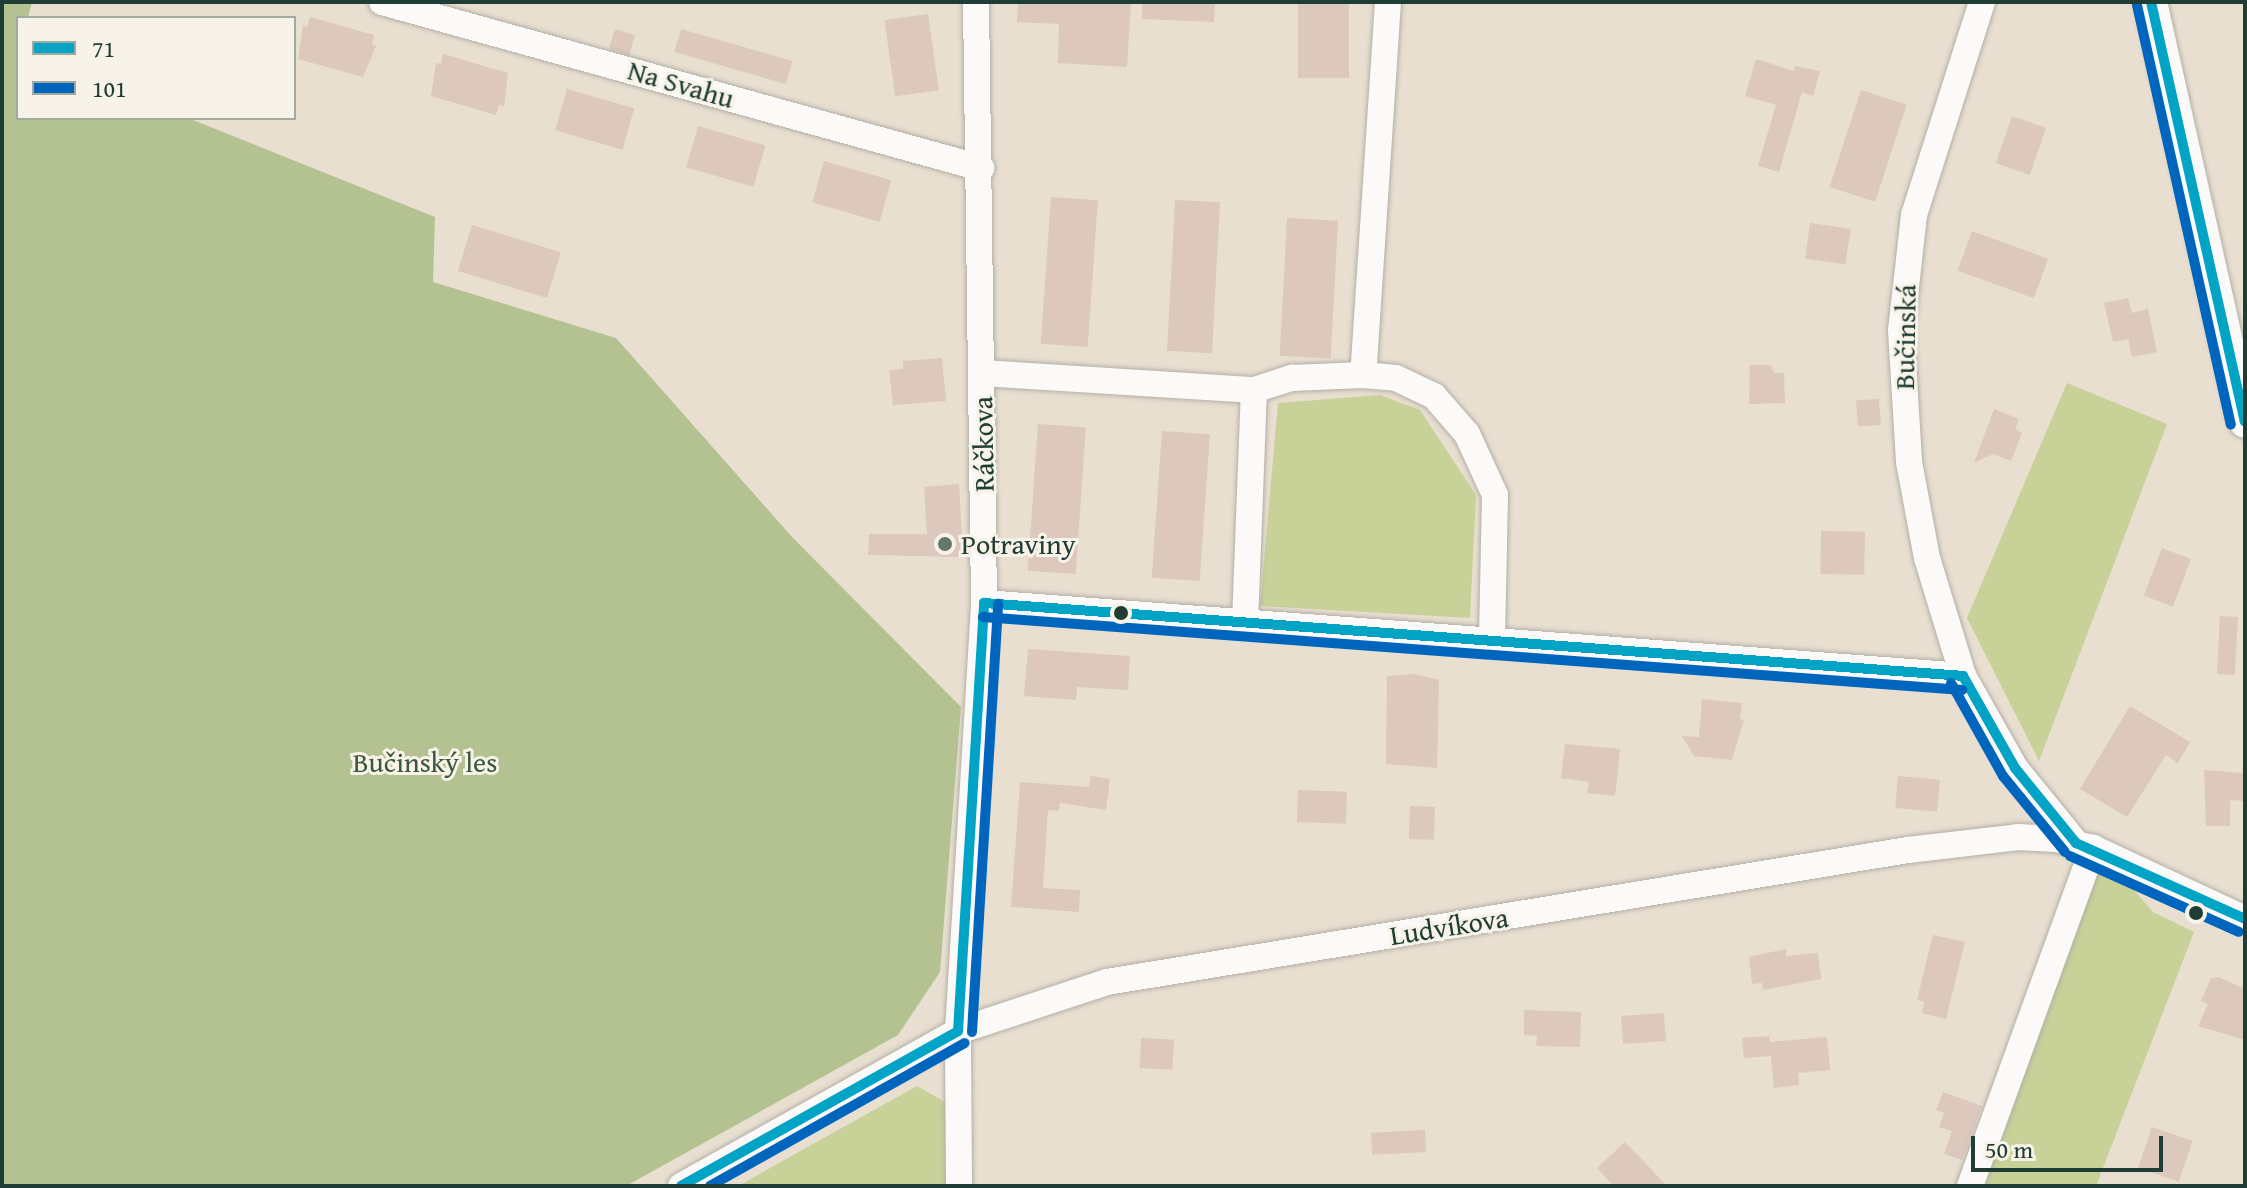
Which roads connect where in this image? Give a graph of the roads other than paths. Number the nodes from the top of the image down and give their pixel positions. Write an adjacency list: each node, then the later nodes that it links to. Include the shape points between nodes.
1 (382, 2): 6 (street, Na Svahu)
2 (976, 2): 7 (street, Ráčkova)
3 (1388, 2): 9 (street)
4 (1982, 2): 15 (street, Bučinská, via 1918,200 1901,330 1915,500)
5 (2151, 2): 11 (main road)
6 (410, 5): 7 (street, Na Svahu)
7 (981, 168): 8 (street, Ráčkova)
8 (982, 373): 10 (street, Ráčkova); 12 (street, Ráčkova)
9 (1363, 375): 10 (street, Ráčkova, via 1292,378); 14 (street, Ráčkova, via 1396,378 1434,396 1467,434 1495,495)
10 (1254, 390): 13 (street)
11 (2245, 422)
12 (984, 603): 13 (street); 18 (street, Ráčkova)
13 (1245, 623): 14 (street)
14 (1492, 643): 15 (street)
15 (1963, 676): 16 (street, Bučinská, via 2015,768)
16 (2084, 845): 17 (street, Ludvíkova); 18 (street, Ludvíkova, via 2018,837 1957,842 1107,982); 21 (street)
17 (2245, 919)
18 (958, 1031): 19 (street, Ludvíkova); 20 (street, Ráčkova)
19 (681, 1186)
20 (959, 1186)
21 (1970, 1186)

